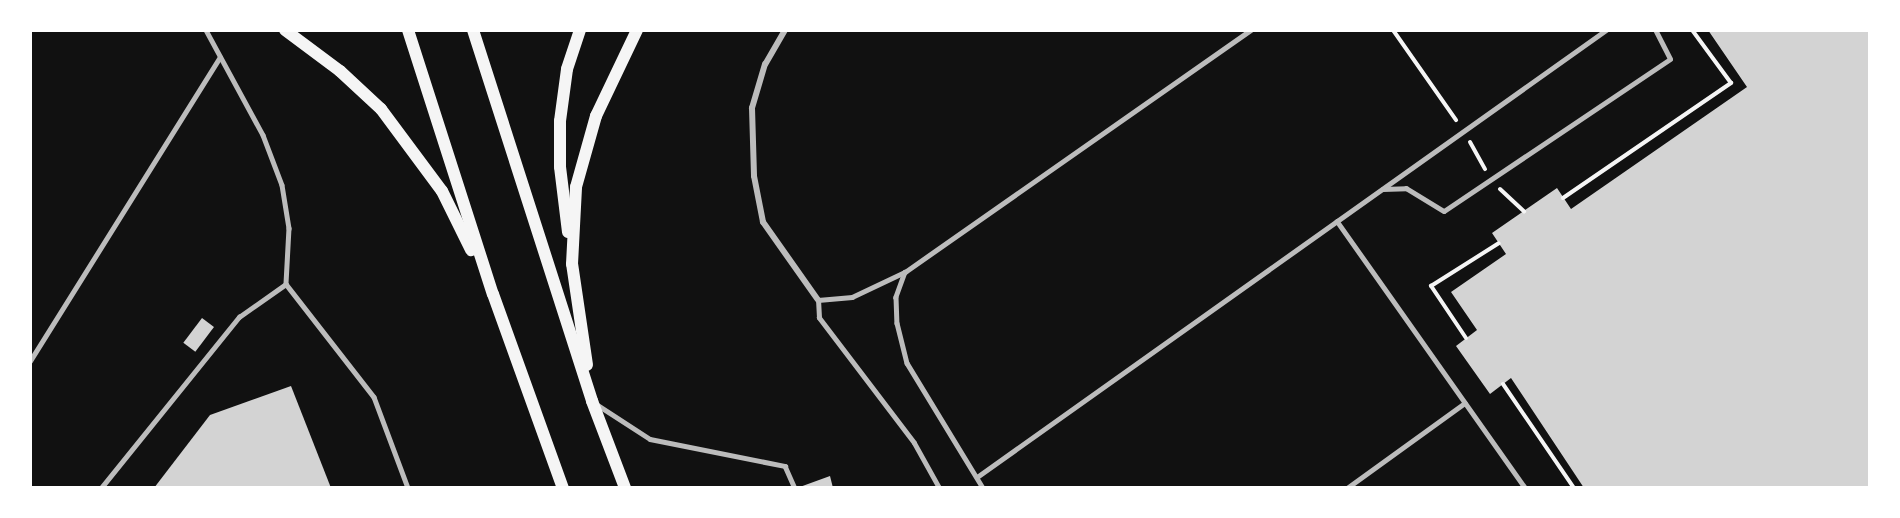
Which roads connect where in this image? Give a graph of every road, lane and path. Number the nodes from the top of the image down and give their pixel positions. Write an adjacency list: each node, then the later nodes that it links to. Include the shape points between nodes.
1 (206, 30): 12 (lane)
2 (285, 30): 20 (main road, via 340,71 381,109 415,152 442,191)
3 (408, 30): 20 (main road)
4 (473, 30): 25 (main road)
5 (580, 30): 17 (main road, via 567,69 560,121 560,167)
6 (637, 30): 17 (main road, via 590,136 576,187)
7 (785, 30): 21 (street, via 765,64 752,108 754,176 764,222)
8 (1251, 30): 18 (lane)
9 (1606, 30): 13 (lane)
10 (1655, 30): 13 (lane, via 1670,59 1444,211 1406,188)
11 (1692, 30): 14 (path, via 1731,83)
12 (220, 57): 19 (lane, via 263,135 282,185 289,228); 23 (lane)
13 (1383, 189): 15 (lane)
14 (1563, 198)
15 (1337, 221): 26 (lane); 27 (lane)
16 (1499, 243): 22 (path, via 1431,286)
17 (572, 264): 25 (main road)
18 (905, 272): 21 (lane, via 852,297); 27 (lane, via 896,297 897,323 907,363)
19 (286, 284): 28 (lane, via 239,317); 29 (lane, via 374,397)
20 (493, 294): 30 (main road)
21 (818, 300): 33 (lane, via 819,318 914,443)
22 (1466, 338)
23 (30, 361)
24 (1503, 384): 37 (path)
25 (592, 401): 31 (main road); 32 (lane, via 650,439 785,466)
26 (1465, 403): 35 (lane); 36 (lane)
27 (977, 477): 34 (lane)
28 (101, 488)
29 (408, 488)
30 (563, 488)
31 (625, 488)
32 (795, 488)
33 (939, 488)
34 (983, 488)
35 (1347, 488)
36 (1525, 488)
37 (1574, 488)

